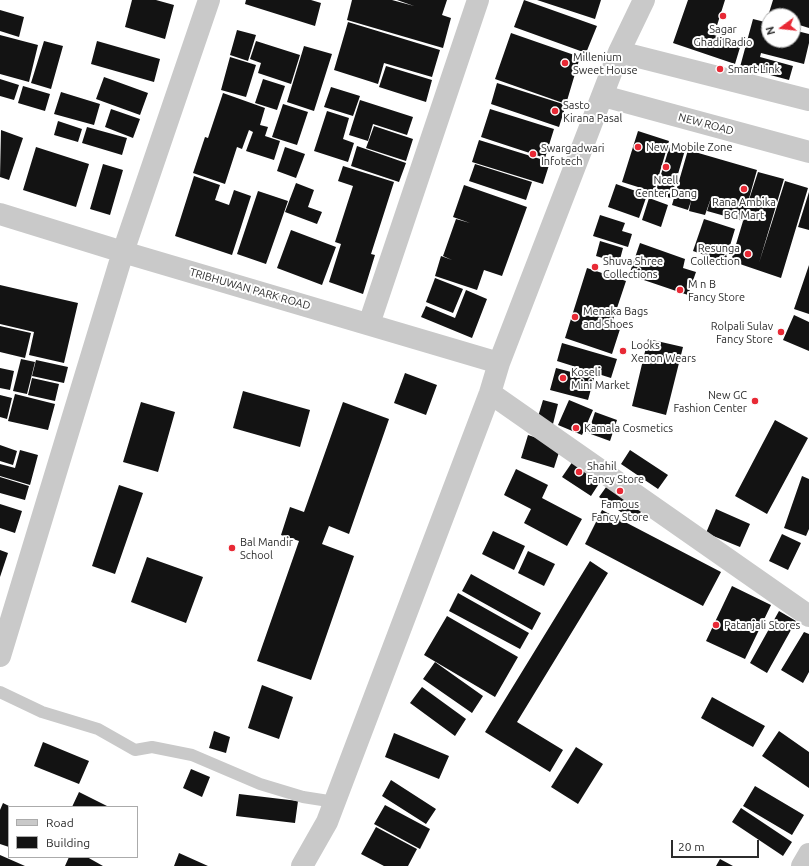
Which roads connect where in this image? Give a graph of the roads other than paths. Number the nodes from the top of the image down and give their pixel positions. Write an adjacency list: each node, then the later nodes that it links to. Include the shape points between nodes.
1 (209, 0): 9 (street)
2 (478, 0): 10 (street)
3 (644, 0): 4 (street)
4 (619, 52): 5 (street); 6 (street)
5 (602, 96): 7 (street, NEW ROAD); 11 (street)
6 (809, 100)
7 (809, 152)
8 (0, 214): 9 (street, TRIBHUWAN PARK ROAD)
9 (123, 252): 10 (street, TRIBHUWAN PARK ROAD); 14 (street)
10 (369, 324): 11 (street, TRIBHUWAN PARK ROAD)
11 (499, 363): 12 (street)
12 (490, 393): 13 (street); 16 (street)
13 (809, 616)
14 (0, 656)
15 (0, 692): 16 (lane, via 42,712 98,729 135,750 152,747 192,755 260,784 303,797)
16 (335, 802): 18 (street, via 327,822)
17 (809, 854): 19 (street)
18 (302, 866)
19 (802, 866)

